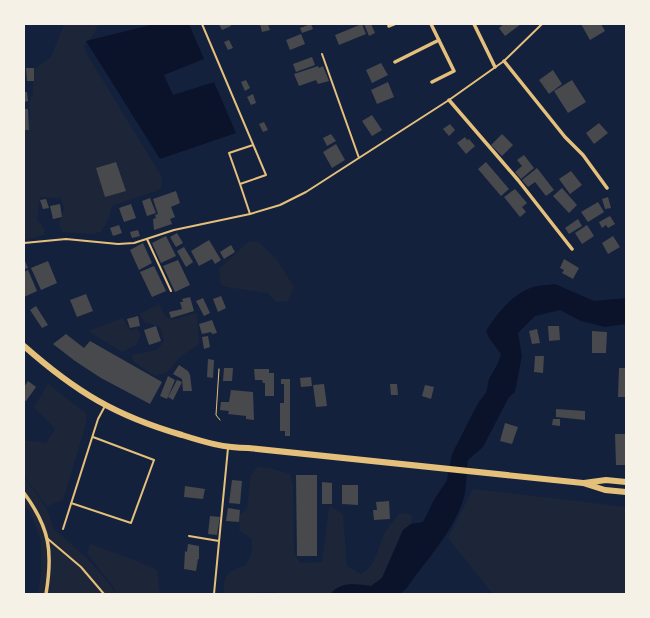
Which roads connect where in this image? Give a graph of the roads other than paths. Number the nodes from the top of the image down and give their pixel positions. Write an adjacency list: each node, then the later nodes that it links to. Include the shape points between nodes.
1 (202, 24): 14 (lane)
2 (394, 24): 6 (street)
3 (431, 24): 7 (street)
4 (474, 24): 11 (street)
5 (542, 24): 9 (lane)
6 (389, 26)
7 (439, 40): 10 (street); 12 (street, via 454,71)
8 (322, 54): 15 (lane)
9 (504, 61): 11 (lane); 17 (street)
10 (395, 62)
11 (495, 67): 13 (lane)
12 (432, 82)
13 (449, 100): 15 (lane); 21 (street, via 518,180)
14 (253, 145): 16 (lane, via 229,153); 16 (lane, via 266,175)
15 (359, 158): 18 (lane, via 306,192 280,205)
16 (240, 184): 18 (lane)
17 (607, 188)
18 (250, 214): 19 (lane)
19 (147, 238): 20 (lane, via 118,244 66,239); 22 (lane)
20 (24, 243)
21 (572, 250)
22 (171, 291)
23 (24, 346): 24 (main road, via 51,370)
24 (104, 406): 25 (lane); 26 (main road, via 146,425)
25 (93, 438): 31 (lane); 31 (lane, via 154,460 131,523)
26 (228, 448): 28 (main road); 35 (lane)
27 (626, 482): 28 (main road, via 606,480)
28 (583, 483): 29 (main road, via 605,490)
29 (626, 492)
30 (24, 493): 34 (street, via 38,512)
31 (71, 503): 32 (lane)
32 (63, 529)
33 (189, 536): 35 (lane)
34 (48, 539): 36 (street, via 49,577); 37 (lane, via 80,567)
35 (219, 541): 38 (lane)
36 (46, 594)
37 (104, 594)
38 (214, 594)

